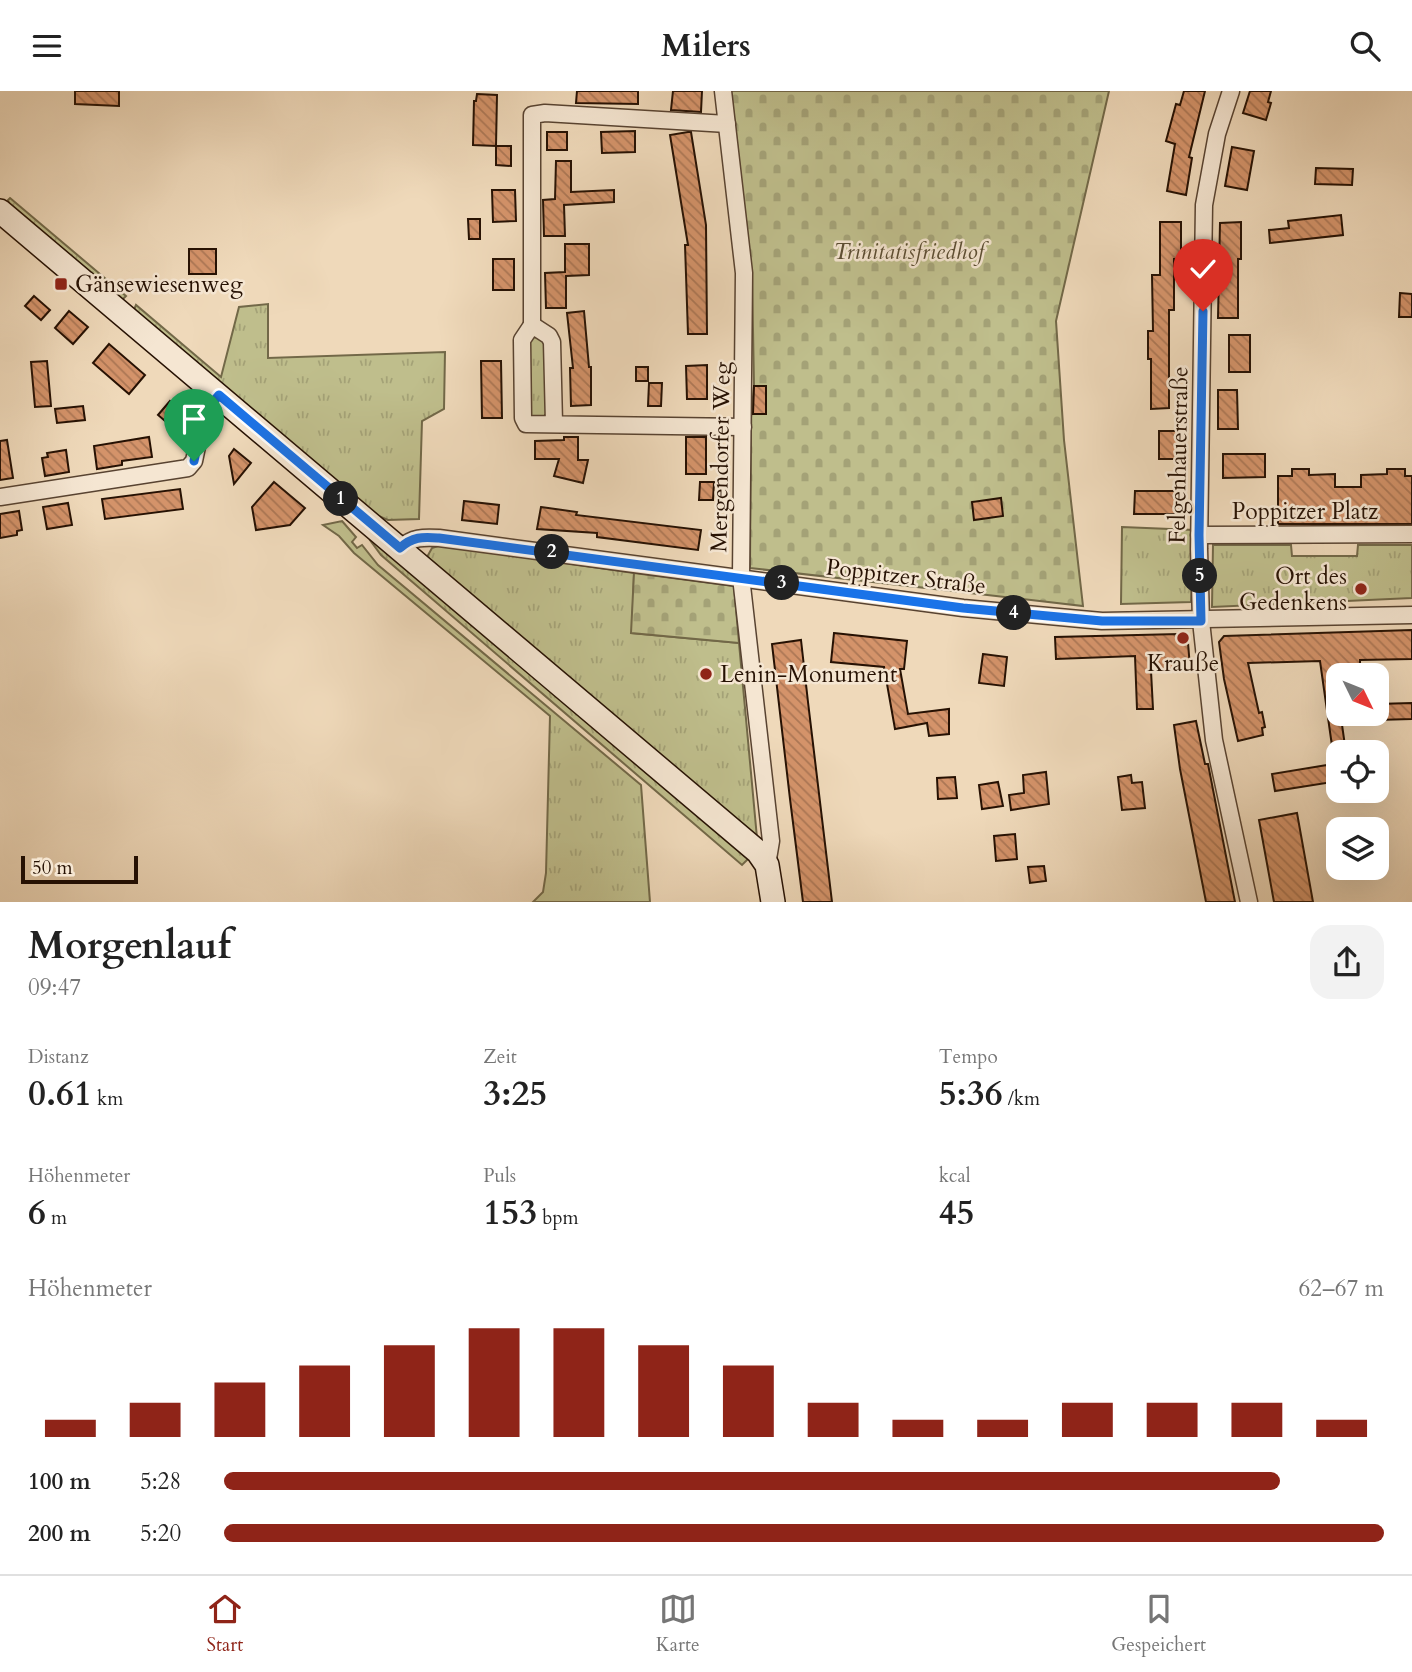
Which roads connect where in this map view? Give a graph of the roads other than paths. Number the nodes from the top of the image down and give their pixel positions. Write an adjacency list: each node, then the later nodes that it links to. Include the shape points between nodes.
1 (723, 91): 3 (street, Mergendorfer Weg)
2 (1231, 91): 11 (street, Felgenhauerstraße, via 1217,134 1204,205)
3 (727, 124): 5 (street, via 531,115); 8 (street, Mergendorfer Weg, via 744,273)
4 (0, 211): 6 (main road)
5 (532, 325): 7 (street, via 552,342); 7 (street, via 522,340 523,418 526,423)
6 (219, 395): 9 (street, via 204,413 194,461 188,468); 12 (main road)
7 (554, 423): 8 (street)
8 (743, 427): 13 (street, Mergendorfer Weg)
9 (0, 497)
10 (1412, 534): 11 (street, Poppitzer Platz)
11 (1199, 535): 15 (street, Felgenhauerstraße)
12 (400, 548): 13 (street, Poppitzer Straße, via 409,540 439,538); 16 (main road, via 758,852)
13 (741, 577): 15 (street, Poppitzer Straße, via 963,608 1102,621); 16 (street, Mergendorfer Weg, via 771,841)
14 (1412, 615): 15 (street, Poppitzer Straße)
15 (1201, 621): 18 (street, Felgenhauerstraße, via 1214,740)
16 (767, 865): 17 (main road)
17 (773, 902)
18 (1249, 902)

